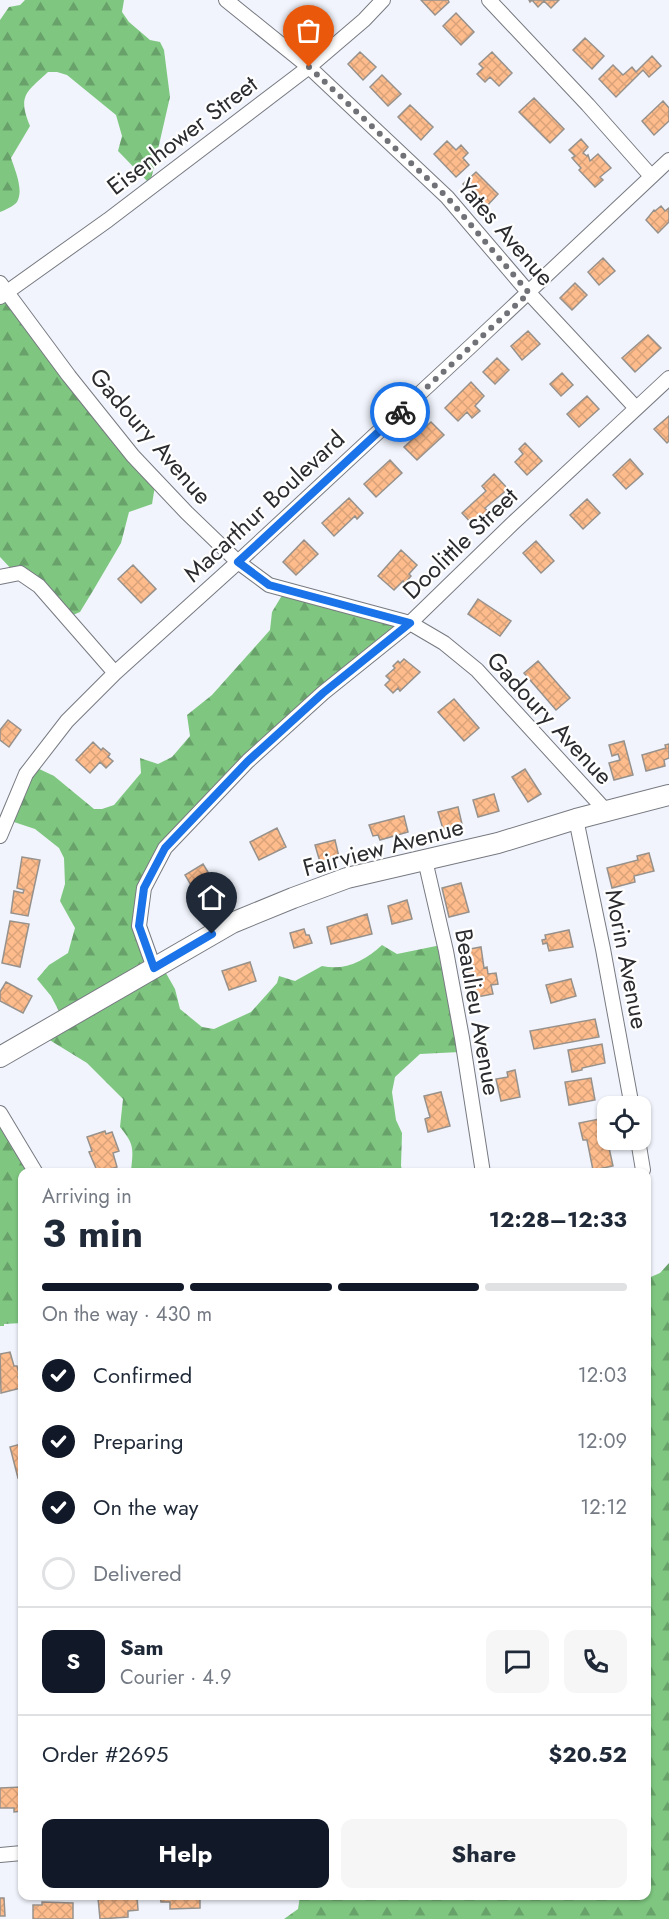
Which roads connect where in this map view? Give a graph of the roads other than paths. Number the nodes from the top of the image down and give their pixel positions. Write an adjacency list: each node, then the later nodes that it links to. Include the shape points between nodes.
1 (226, 0): 4 (street, Yates Avenue)
2 (383, 0): 4 (street, Eisenhower Street)
3 (489, 0): 6 (street)
4 (309, 67): 7 (street, Eisenhower Street, via 108,220); 8 (street, Yates Avenue, via 447,197)
5 (669, 160): 6 (street, Macarthur Boulevard)
6 (651, 176): 8 (street, Macarthur Boulevard)
7 (3, 290): 11 (street, Gadoury Avenue, via 133,456)
8 (529, 293): 10 (street, Yates Avenue); 11 (street, Macarthur Boulevard)
9 (669, 378): 10 (street, Doolittle Street)
10 (636, 408): 13 (street, Doolittle Street)
11 (238, 562): 13 (street, Gadoury Avenue, via 269,585); 14 (street, Macarthur Boulevard)
12 (0, 576): 14 (street, via 20,573 39,585)
13 (410, 623): 16 (street, Gadoury Avenue, via 444,643 477,670); 20 (street, Doolittle Street, via 323,693 248,761 165,848 144,888 139,926)
14 (115, 673): 18 (street, Macarthur Boulevard, via 67,722 26,774)
15 (669, 795): 16 (main road, Fairview Avenue)
16 (606, 811): 17 (main road, Fairview Avenue)
17 (576, 819): 19 (main road, Fairview Avenue); 22 (street, Morin Avenue)
18 (0, 836)
19 (425, 860): 20 (main road, Fairview Avenue, via 347,878 293,898 232,923); 26 (street, Beaulieu Avenue, via 448,962)
20 (154, 968): 21 (main road, Fairview Avenue)
21 (0, 1057)
22 (630, 1096)
23 (0, 1113): 25 (street)
24 (640, 1150): 27 (street)
25 (33, 1168)
26 (482, 1168)
27 (643, 1168)
28 (18, 1853): 29 (street)
29 (0, 1855)

